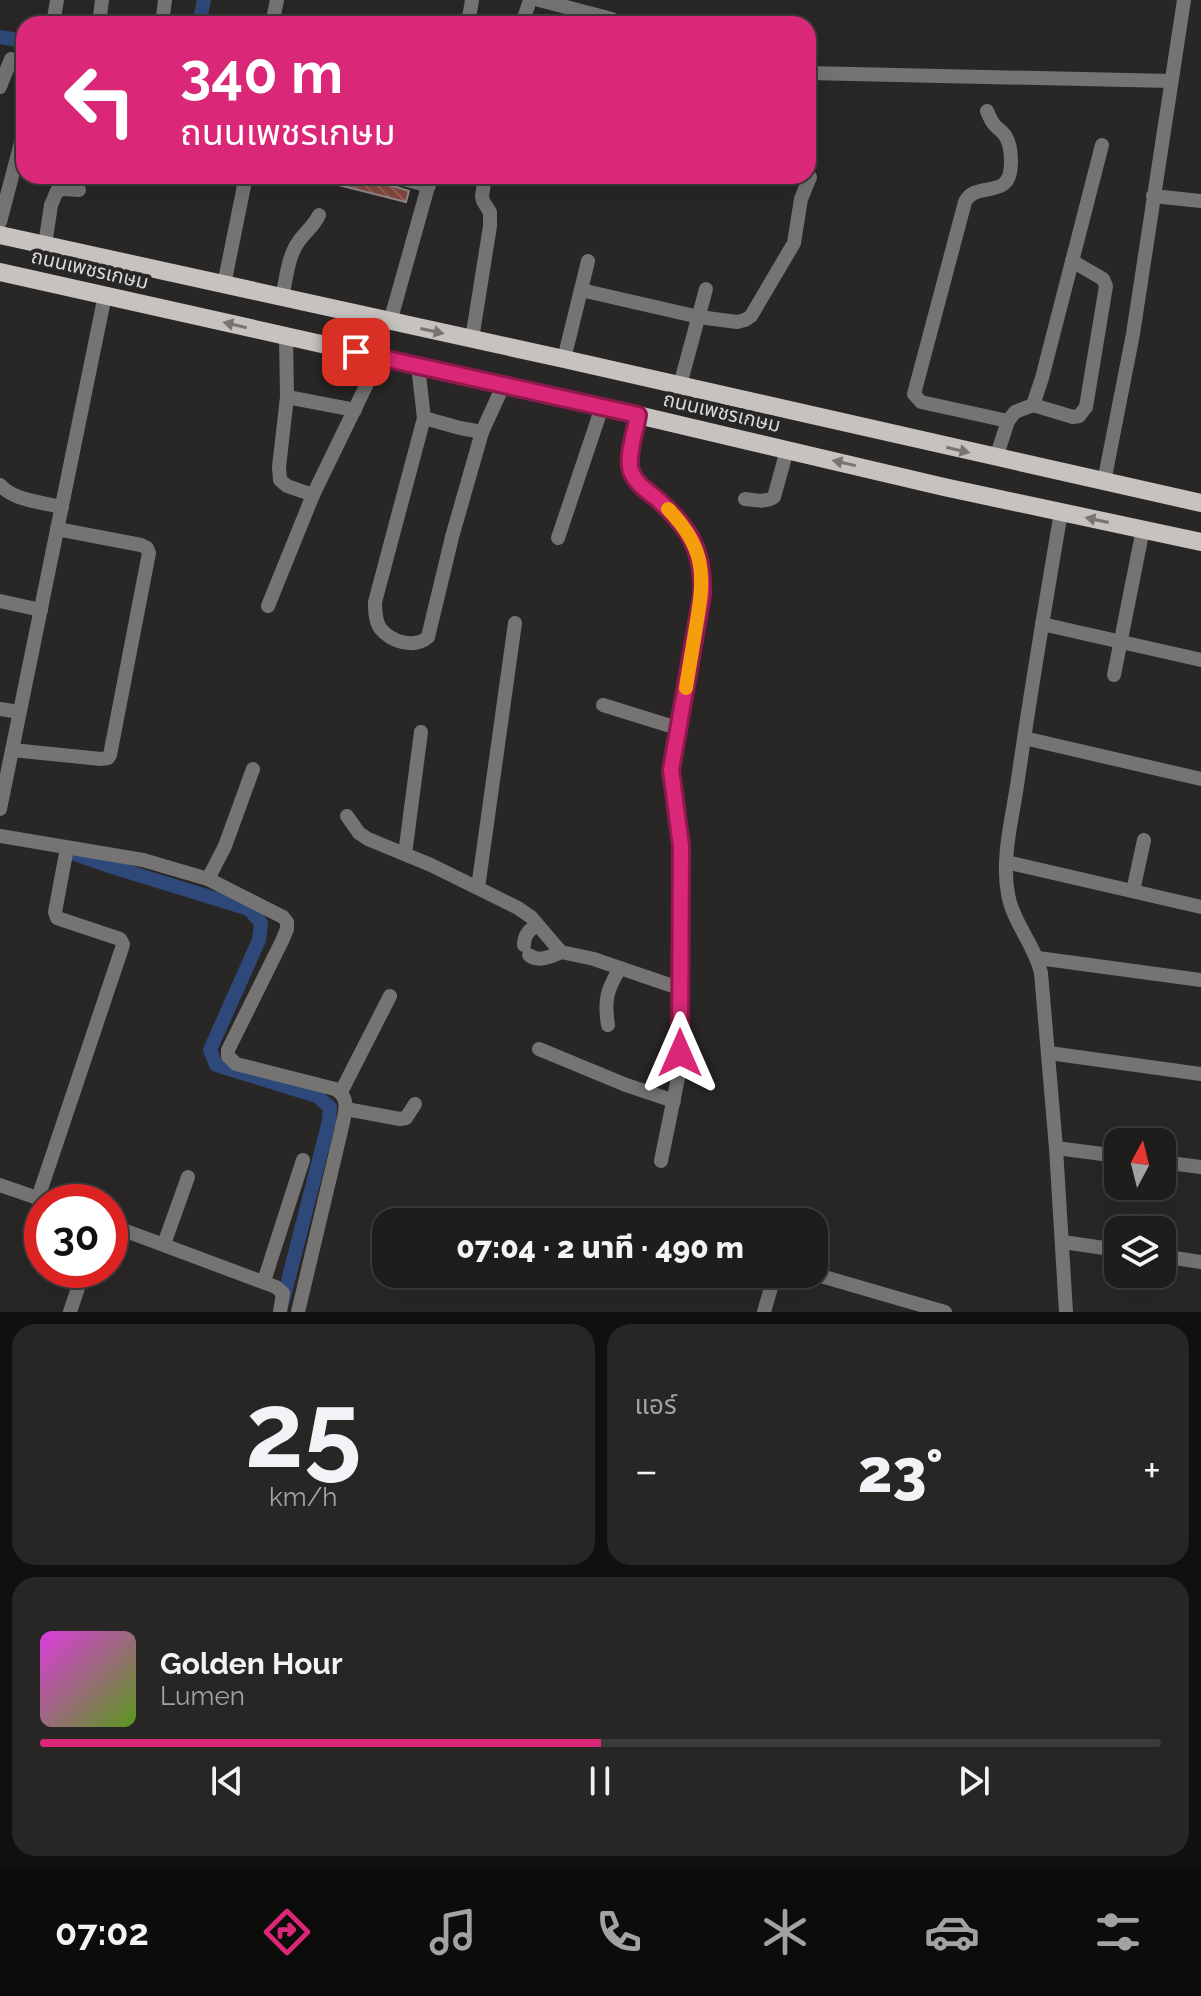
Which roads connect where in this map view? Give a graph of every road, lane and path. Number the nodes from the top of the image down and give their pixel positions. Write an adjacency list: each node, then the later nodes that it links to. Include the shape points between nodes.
1 (539, 0): 3 (street)
2 (1184, 0): 6 (street)
3 (600, 16)
4 (11, 59): 7 (street)
5 (816, 73): 6 (street)
6 (1171, 81): 16 (street)
7 (0, 87)
8 (987, 111): 45 (street, via 1011,150 1010,176 992,190 968,194 914,394 921,402)
9 (1102, 145): 23 (street)
10 (16, 161): 19 (street)
11 (244, 184): 25 (street)
12 (429, 184): 31 (street)
13 (484, 184): 33 (street, via 490,226)
14 (807, 184): 30 (street, via 794,243 751,316 737,322)
15 (79, 190): 21 (street, via 57,191)
16 (1153, 196): 17 (street); 49 (street)
17 (1201, 201)
18 (319, 215): 29 (street, via 293,250)
19 (0, 222)
20 (0, 235): 21 (main road, ถนนเพชรเกษม)
21 (45, 245): 25 (main road, ถนนเพชรเกษม)
22 (588, 261): 27 (street)
23 (1072, 261): 40 (street); 40 (street, via 1106,286 1086,407 1073,417)
24 (0, 272): 28 (main road, ถนนเพชรเกษม)
25 (224, 285): 29 (main road, ถนนเพชรเกษม)
26 (706, 289): 30 (street)
27 (581, 290): 30 (street); 35 (street)
28 (105, 295): 32 (main road, ถนนเพชรเกษม, one-way to 28); 54 (street)
29 (282, 298): 31 (main road, ถนนเพชรเกษม)
30 (699, 317): 37 (street)
31 (390, 322): 33 (main road, ถนนเพชรเกษม, one-way to 33)
32 (286, 336): 34 (main road, ถนนเพชรเกษม); 39 (street)
33 (472, 339): 35 (main road, ถนนเพชรเกษม)
34 (380, 357): 36 (main road, ถนนเพชรเกษม); 42 (street)
35 (564, 359): 37 (main road, ถนนเพชรเกษม)
36 (418, 366): 38 (main road, ถนนเพชรเกษม); 44 (street)
37 (680, 385): 48 (main road, ถนนเพชรเกษม, one-way to 48)
38 (503, 386): 41 (main road, ถนนเพชรเกษม); 46 (street)
39 (287, 397): 42 (street); 51 (street, via 280,480)
40 (1033, 405): 45 (street)
41 (602, 407): 43 (main road, ถนนเพชรเกษม); 58 (street)
42 (355, 410): 51 (street)
43 (638, 415): 47 (main road, ถนนเพชรเกษม); 71 (street, via 631,471 691,537 703,573)
44 (424, 418): 46 (street); 46 (street, via 375,602 378,626 402,642 413,644 428,637)
45 (1008, 421): 48 (street)
46 (482, 432)
47 (787, 450): 52 (street, via 774,497); 55 (main road, ถนนเพชรเกษม, one-way to 47)
48 (996, 458): 49 (main road, ถนนเพชรเกษม)
49 (1104, 482): 53 (main road, ถนนเพชรเกษม)
50 (0, 485): 54 (street, via 18,497)
51 (313, 495): 61 (street)
52 (745, 499)
53 (1201, 503)
54 (62, 507): 56 (street)
55 (1061, 512): 57 (main road, ถนนเพชรเกษม, one-way to 55); 64 (street)
56 (57, 529): 62 (street); 74 (street, via 141,545 149,553 110,755 101,759)
57 (1143, 529): 59 (main road, ถนนเพชรเกษม); 65 (street)
58 (558, 538)
59 (1201, 542)
60 (0, 601): 62 (street)
61 (268, 606)
62 (41, 610): 70 (street)
63 (515, 623): 85 (street)
64 (1042, 624): 65 (street); 73 (street)
65 (1121, 641): 66 (street); 67 (street)
66 (1201, 660)
67 (1114, 675)
68 (603, 705): 71 (street)
69 (0, 709): 70 (street)
70 (19, 712): 74 (street)
71 (677, 728): 93 (street, via 671,770 681,846)
72 (421, 732): 82 (street)
73 (1024, 738): 76 (street); 83 (street)
74 (12, 750): 77 (street)
75 (253, 769): 84 (street)
76 (1201, 779)
77 (0, 809)
78 (347, 816): 82 (street, via 368,839)
79 (0, 836): 81 (street)
80 (1144, 840): 86 (street)
81 (67, 848): 84 (street, via 161,864); 110 (street, via 57,918 120,939 122,948)
82 (405, 854): 85 (street)
83 (1006, 862): 86 (street); 90 (street, via 1008,895)
84 (208, 879): 99 (street, via 287,922 228,1056 253,1070)
85 (478, 888): 88 (street)
86 (1133, 891): 87 (street)
87 (1201, 907)
88 (537, 924): 89 (street); 89 (street, via 527,932 527,950 533,958)
89 (561, 952): 91 (street)
90 (1038, 958): 92 (street); 97 (street)
91 (620, 968): 93 (street); 95 (street, via 606,995)
92 (1201, 980)
93 (679, 988): 100 (street)
94 (390, 996): 99 (street)
95 (608, 1025)
96 (539, 1049): 100 (street)
97 (1049, 1053): 98 (street); 103 (street)
98 (1201, 1074)
99 (341, 1092): 102 (street)
100 (674, 1101): 106 (street)
101 (415, 1104): 102 (street, via 400,1119)
102 (346, 1109): 125 (street)
103 (1056, 1148): 104 (street); 114 (street)
104 (1104, 1154)
105 (303, 1160): 120 (street)
106 (661, 1161)
107 (1176, 1164): 108 (street)
108 (1201, 1167)
109 (188, 1177): 115 (street)
110 (48, 1184)
111 (0, 1185): 112 (street)
112 (24, 1193)
113 (128, 1231): 115 (street)
114 (1063, 1242): 116 (street); 128 (street)
115 (164, 1244): 120 (street)
116 (1104, 1248)
117 (1176, 1258): 118 (street)
118 (1201, 1262)
119 (828, 1278): 127 (street)
120 (264, 1281): 124 (street, via 283,1293)
121 (78, 1288): 123 (street)
122 (771, 1288): 126 (street)
123 (70, 1312)
124 (280, 1312)
125 (298, 1312)
126 (764, 1312)
127 (945, 1312)
128 (1066, 1312)

